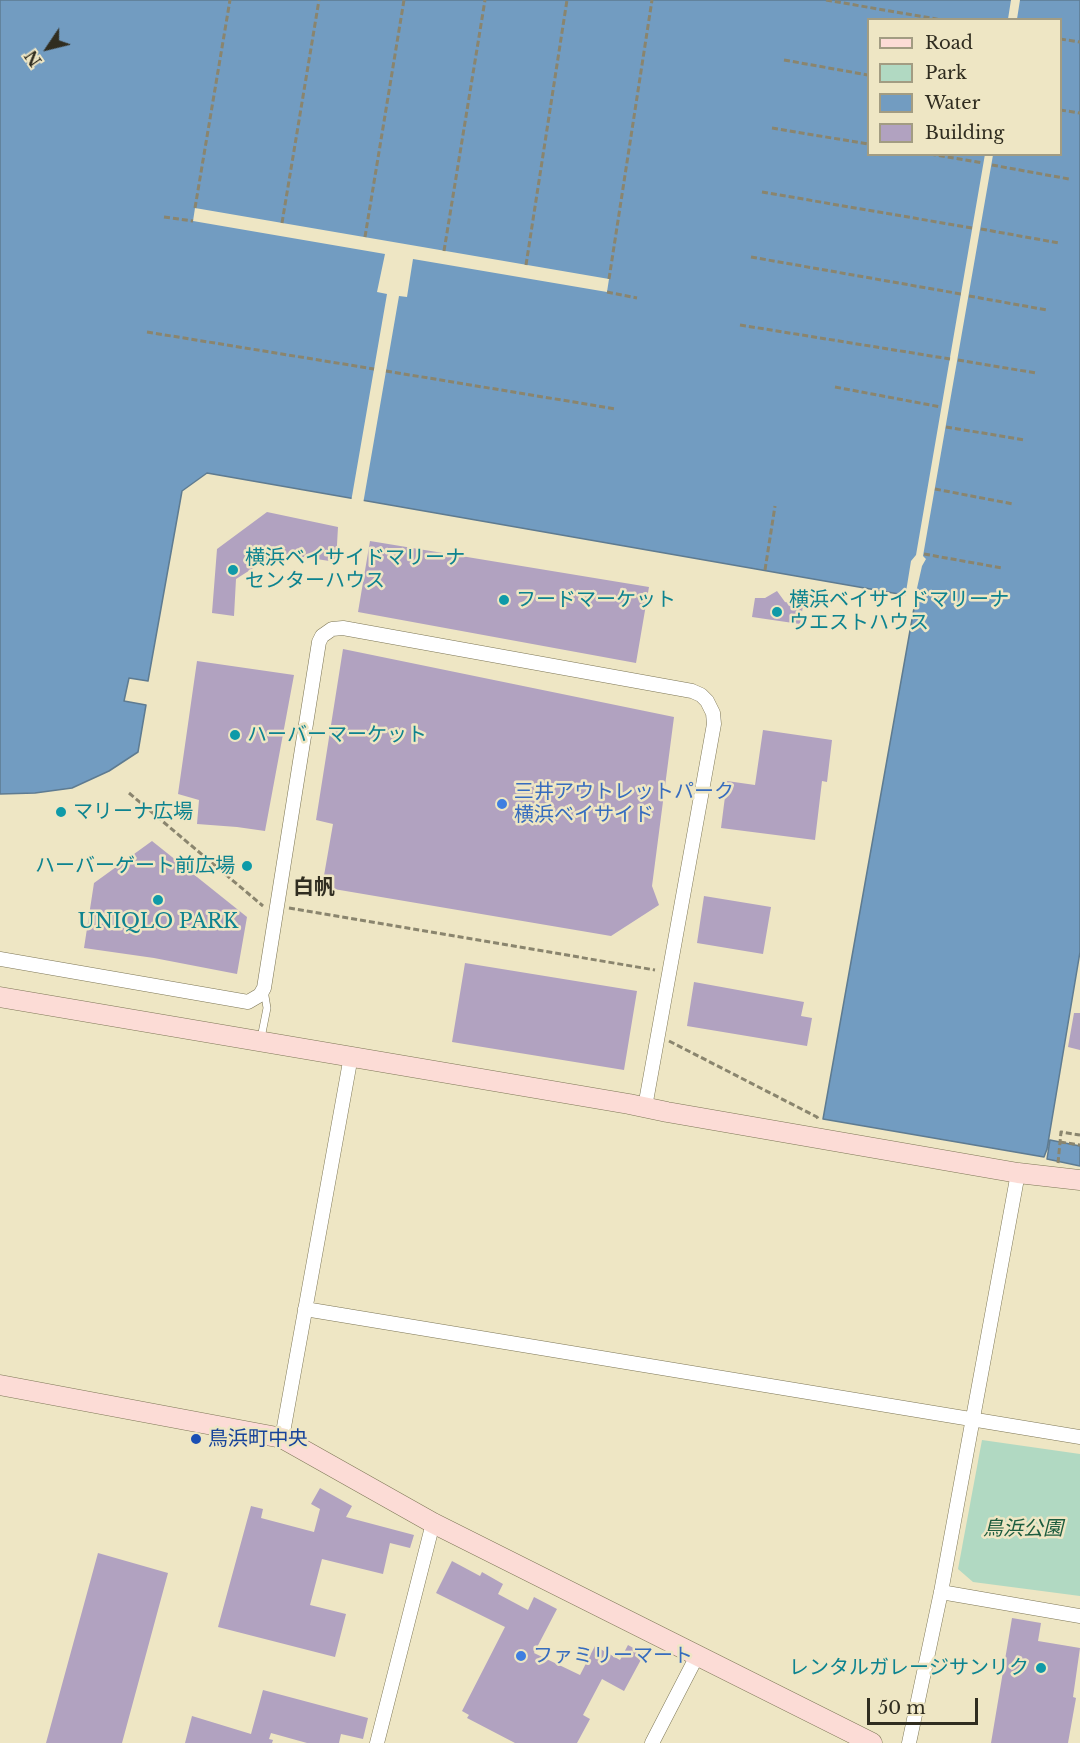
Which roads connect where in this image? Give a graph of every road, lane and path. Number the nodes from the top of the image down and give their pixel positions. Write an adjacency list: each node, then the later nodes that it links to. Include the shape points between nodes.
1 (230, 0): 22 (path)
2 (319, 0): 25 (path)
3 (405, 0): 28 (path)
4 (485, 0): 30 (path)
5 (567, 0): 32 (path)
6 (652, 0): 33 (path)
7 (826, 0): 8 (path)
8 (930, 18)
9 (1062, 39): 10 (path)
10 (1080, 42)
11 (784, 60): 12 (path)
12 (867, 75)
13 (1062, 110): 14 (path)
14 (1080, 113)
15 (772, 128): 16 (path)
16 (867, 144)
17 (942, 156): 18 (path)
18 (983, 163)
19 (992, 165): 20 (path)
20 (1069, 179)
21 (762, 192): 26 (path)
22 (195, 208)
23 (164, 217): 24 (path)
24 (193, 221)
25 (282, 223)
26 (972, 228)
27 (981, 229): 29 (path)
28 (365, 237)
29 (1059, 243)
30 (444, 251)
31 (751, 257): 35 (path)
32 (526, 265)
33 (609, 279)
34 (607, 292): 37 (path)
35 (961, 294)
36 (969, 296): 38 (path)
37 (637, 298)
38 (1047, 310)
39 (740, 325): 41 (path)
40 (147, 332): 43 (path)
41 (950, 359)
42 (958, 360): 45 (path)
43 (374, 369)
44 (386, 371): 48 (path)
45 (1036, 374)
46 (835, 387): 47 (path)
47 (941, 407)
48 (616, 409)
49 (946, 427): 50 (path)
50 (1025, 440)
51 (935, 489): 52 (path)
52 (1014, 504)
53 (776, 506): 56 (path)
54 (924, 554): 55 (path)
55 (1002, 568)
56 (765, 570)
57 (129, 794): 58 (path, via 264,907)
58 (266, 899)
59 (287, 908): 61 (path)
60 (0, 959): 62 (street, via 248,1002)
61 (660, 971)
62 (264, 988): 64 (lane, via 267,1008); 67 (street, via 319,642 332,629 693,691 707,701 714,713 714,724)
63 (0, 997): 64 (street)
64 (261, 1041): 66 (street)
65 (668, 1041): 68 (path, via 818,1117)
66 (351, 1056): 67 (street); 75 (street)
67 (645, 1107): 73 (street)
68 (819, 1122)
69 (1080, 1135): 70 (path, via 1061,1132)
70 (1060, 1142): 71 (path); 72 (path)
71 (1080, 1144)
72 (1057, 1163)
73 (1018, 1173): 74 (street); 77 (street)
74 (1080, 1180)
75 (305, 1309): 77 (street); 79 (street)
76 (0, 1387): 79 (street)
77 (973, 1419): 78 (street); 81 (street)
78 (1080, 1437)
79 (282, 1438): 80 (street)
80 (433, 1523): 83 (street); 84 (street)
81 (941, 1592): 82 (street); 87 (street)
82 (1080, 1616)
83 (697, 1656): 85 (street); 86 (street)
84 (376, 1743)
85 (652, 1743)
86 (872, 1743)
87 (909, 1743)

